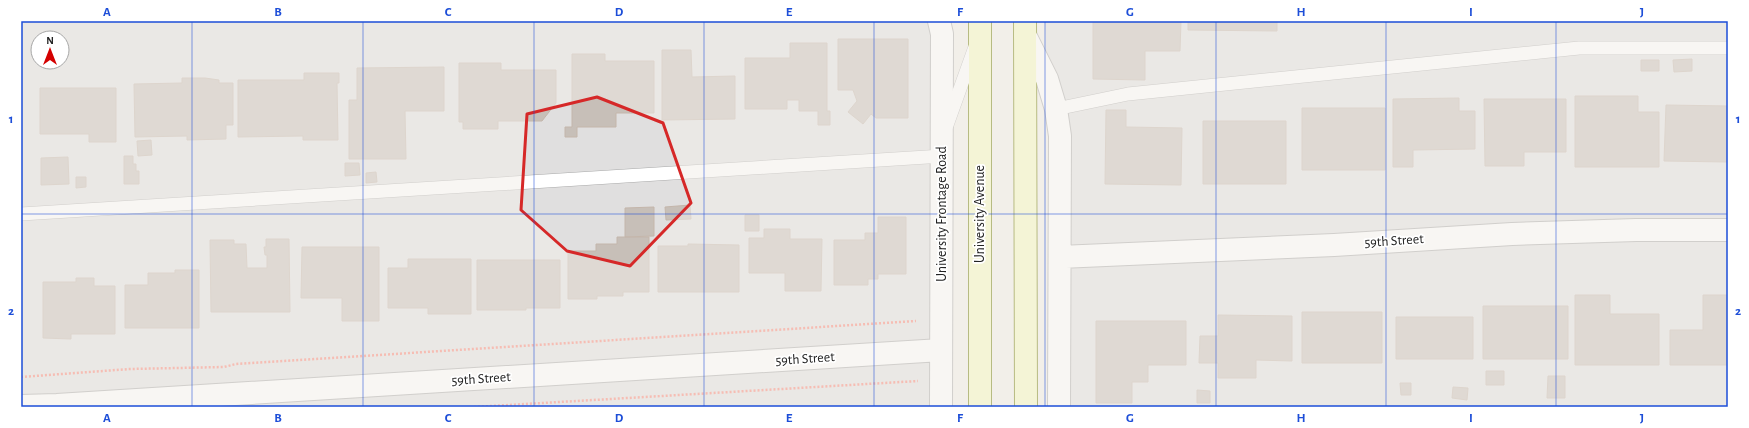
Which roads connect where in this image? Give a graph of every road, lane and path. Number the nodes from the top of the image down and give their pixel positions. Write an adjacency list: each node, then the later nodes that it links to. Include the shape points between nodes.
1 (939, 21): 6 (street, University Frontage Road, via 942,34)
2 (979, 28): 6 (lane); 17 (main road, University Avenue)
3 (1025, 28): 5 (street, via 1047,79); 18 (main road)
4 (1728, 48): 5 (lane, via 1579,48 1128,94)
5 (1056, 110): 9 (street, via 1060,136)
6 (943, 146): 7 (lane); 11 (street, University Frontage Road)
7 (21, 214)
8 (1728, 230): 9 (street, 59th Street, via 1512,234)
9 (1060, 257): 19 (street)
10 (916, 321): 12 (path, via 368,355 224,367)
11 (942, 350): 14 (street, 59th Street); 16 (street, University Frontage Road)
12 (21, 377)
13 (920, 381): 15 (path)
14 (21, 406)
15 (474, 407)
16 (942, 407)
17 (980, 407)
18 (1026, 407)
19 (1059, 407)

